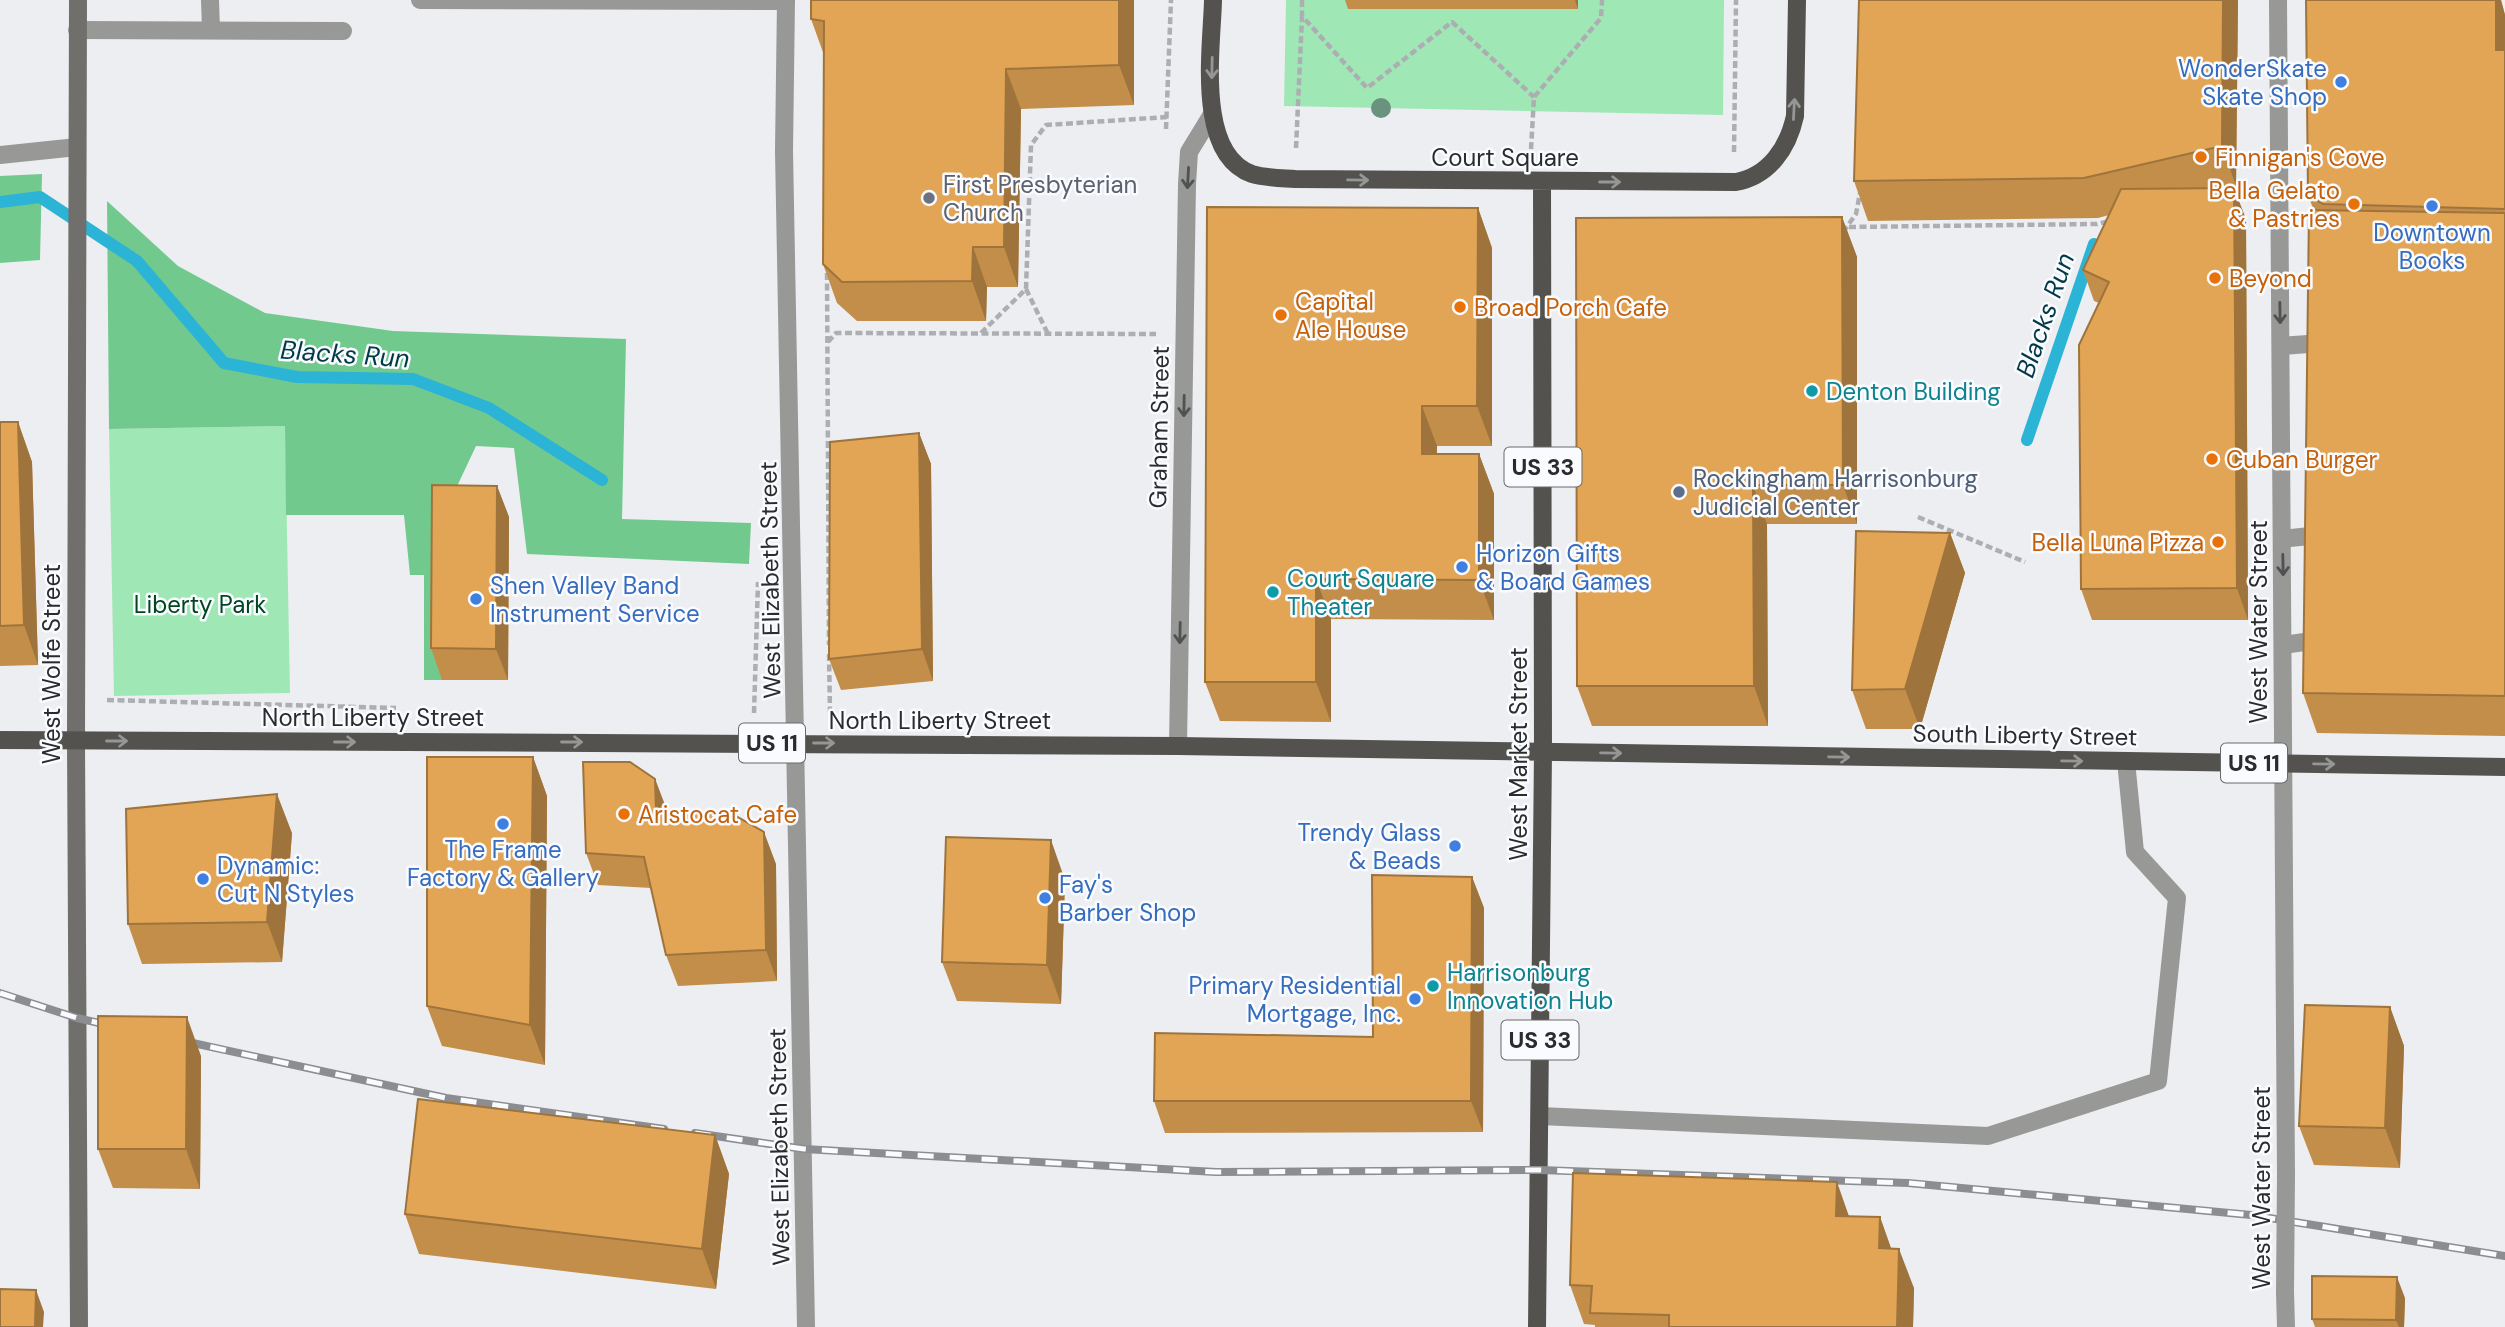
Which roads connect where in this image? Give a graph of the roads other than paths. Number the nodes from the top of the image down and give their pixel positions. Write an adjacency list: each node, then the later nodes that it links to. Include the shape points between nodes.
1 (78, 0): 8 (street, West Wolfe Street)
2 (211, 0): 9 (street)
3 (420, 0): 7 (street)
4 (1213, 0): 11 (main road, Court Square, one-way to 11)
5 (1797, 0): 14 (main road, Court Square, one-way to 5, via 1736,182 1766,169 1784,148 1795,116)
6 (2278, 0): 16 (street, West Water Street, one-way to 16)
7 (786, 1): 23 (street, West Elizabeth Street, via 784,151)
8 (78, 30): 9 (street); 12 (street, West Wolfe Street)
9 (211, 30): 10 (street)
10 (343, 31)
11 (1211, 116): 14 (main road, Court Square, one-way to 14, via 1223,147 1248,172 1295,179); 24 (street, Graham Street, one-way to 24, via 1189,152 1187,184)
12 (77, 147): 13 (street); 22 (street, West Wolfe Street)
13 (0, 155)
14 (1542, 181): 25 (main road, West Market Street / US 33)
15 (2322, 344): 16 (street)
16 (2281, 346): 18 (street, West Water Street)
17 (2319, 535): 18 (street)
18 (2282, 539): 20 (street, West Water Street, one-way to 20)
19 (2318, 640): 20 (street)
20 (2283, 645): 27 (street, West Water Street)
21 (0, 740): 22 (main road, North Liberty Street / US 11)
22 (76, 741): 23 (main road, North Liberty Street / US 11, one-way to 23); 30 (street, West Wolfe Street)
23 (797, 743): 24 (main road, North Liberty Street / US 11, one-way to 24); 31 (street, West Elizabeth Street)
24 (1178, 746): 25 (main road, North Liberty Street / US 11)
25 (1543, 752): 26 (main road, South Liberty Street / US 11, one-way to 26); 29 (main road, West Market Street / US 33)
26 (2126, 761): 27 (main road, South Liberty Street / US 11); 29 (street, via 2135,852 2177,898 2158,1081 1988,1136)
27 (2284, 764): 28 (main road, South Liberty Street / US 11, one-way to 28); 33 (street, West Water Street, bridge)
28 (2505, 766)
29 (1540, 1116): 32 (main road, West Market Street / US 33)
30 (79, 1327)
31 (806, 1327)
32 (1537, 1327)
33 (2286, 1327)

